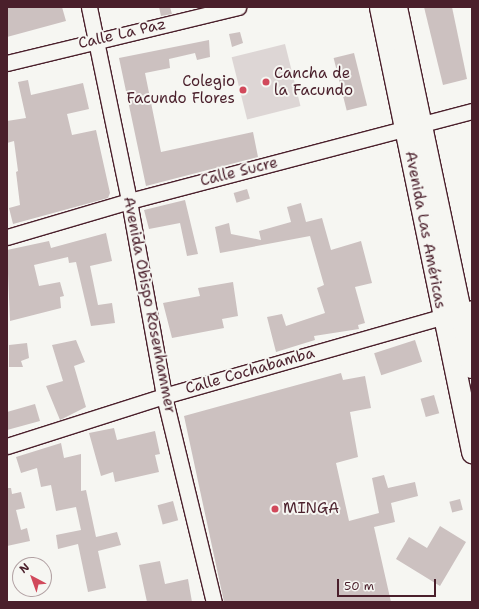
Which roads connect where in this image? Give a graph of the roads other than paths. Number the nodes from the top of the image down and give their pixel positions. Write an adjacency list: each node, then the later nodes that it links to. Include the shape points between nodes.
1 (89, 7): 5 (street, Avenida Obispo Rosenhammer)
2 (238, 7): 5 (street, Calle La Paz)
3 (380, 7): 8 (main road, Avenida Las Américas)
4 (396, 7): 8 (main road, Avenida Las Américas)
5 (95, 40): 6 (street, Calle La Paz); 9 (street, Avenida Obispo Rosenhammer)
6 (7, 64)
7 (472, 111): 8 (street, Calle Sucre)
8 (414, 128): 9 (street, Calle Sucre); 11 (main road, Avenida Las Américas)
9 (129, 201): 10 (street, Calle Sucre); 13 (street, Avenida Obispo Rosenhammer)
10 (7, 237)
11 (458, 312): 12 (main road, Avenida Las Américas); 13 (street, Calle Cochabamba); 15 (main road, Avenida Las Américas)
12 (472, 367)
13 (164, 396): 14 (street, Calle Cochabamba); 16 (street, Avenida Obispo Rosenhammer)
14 (7, 446)
15 (472, 453)
16 (214, 602)

